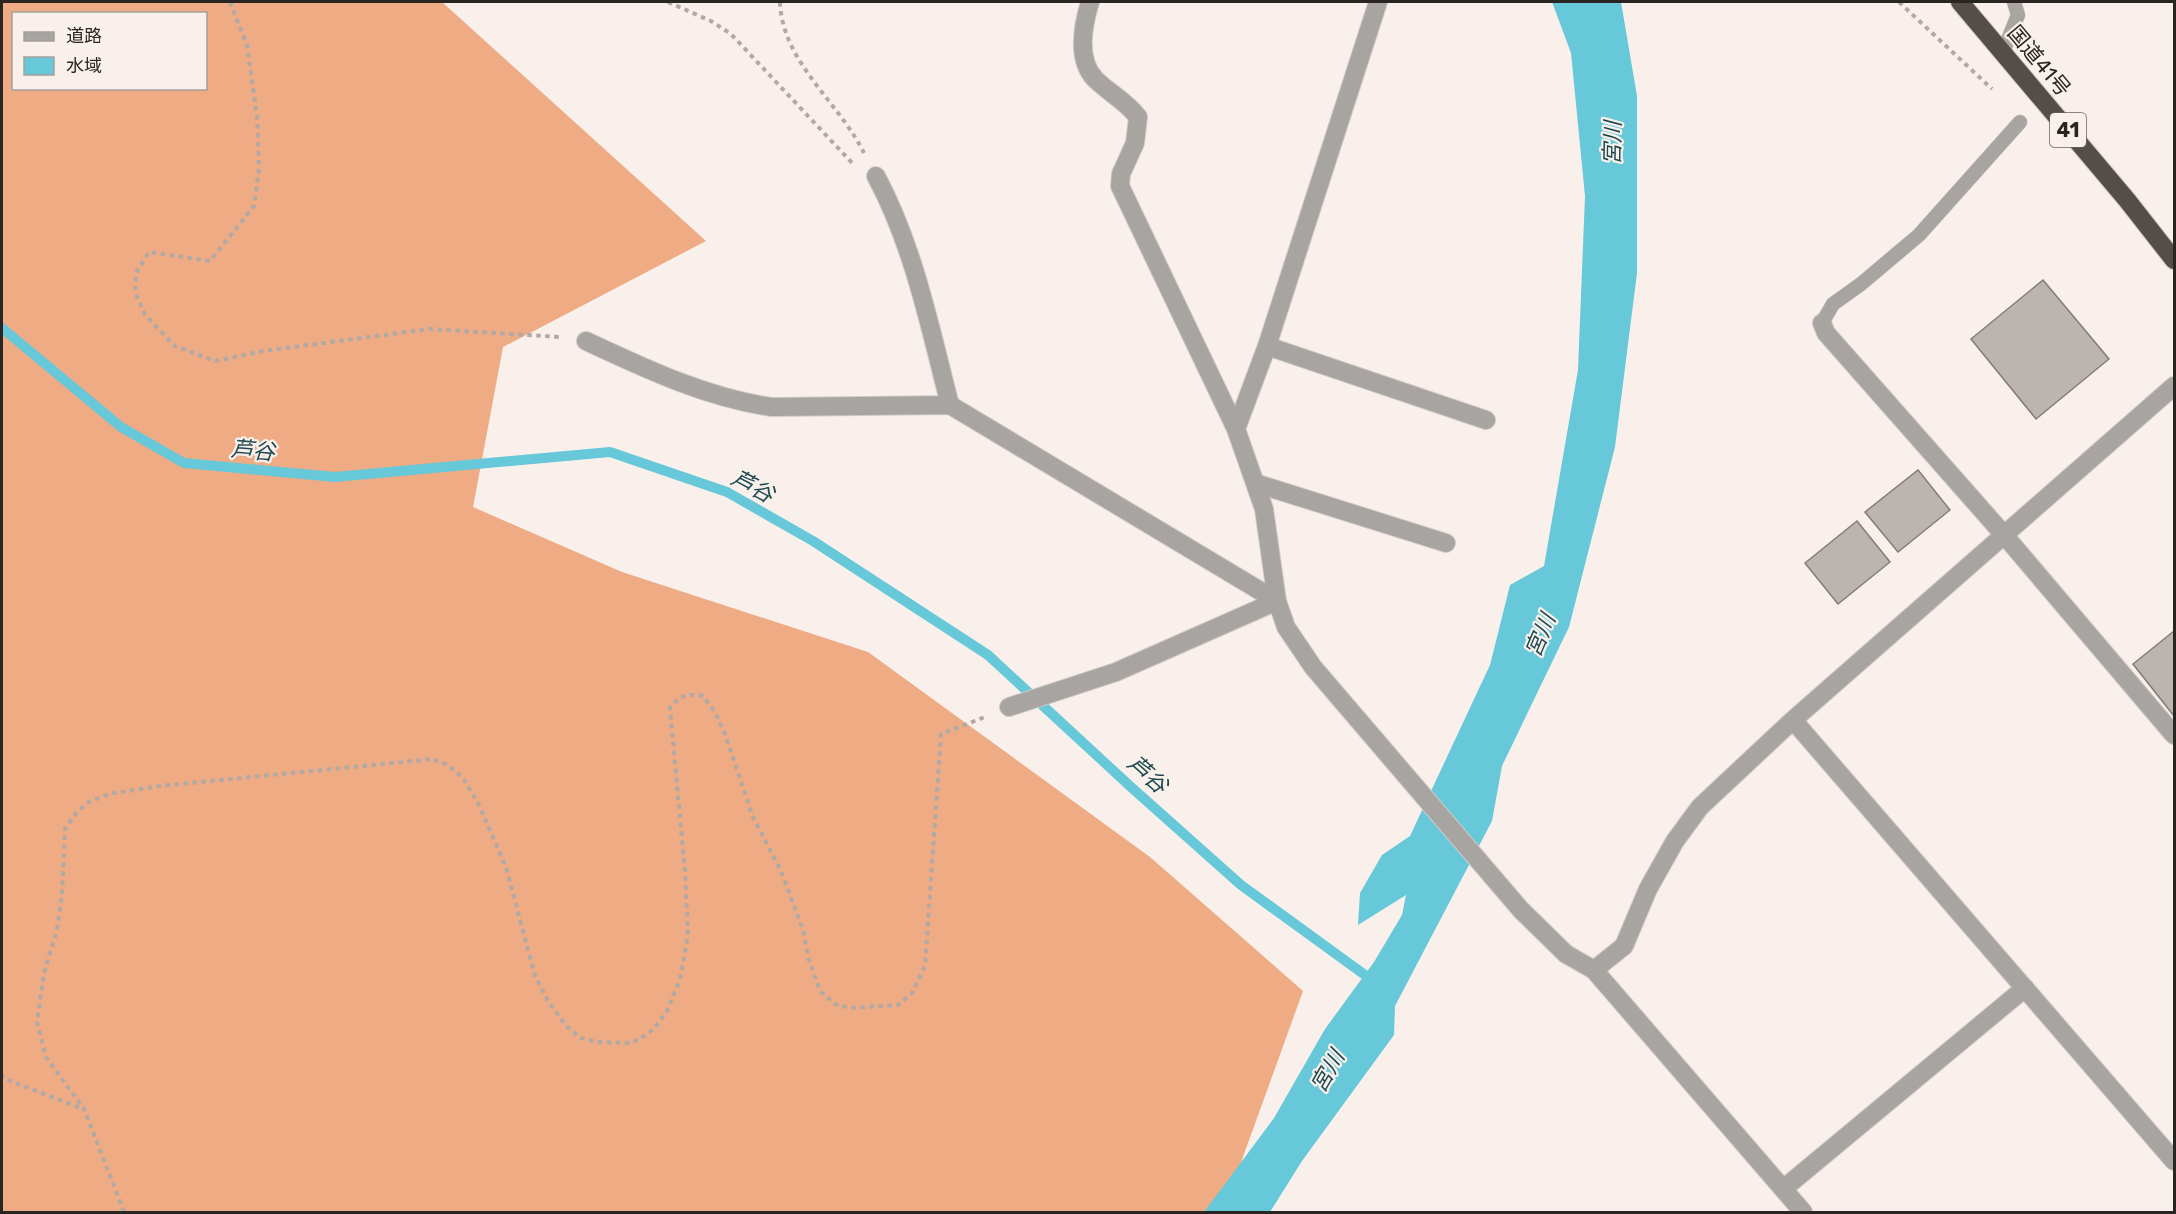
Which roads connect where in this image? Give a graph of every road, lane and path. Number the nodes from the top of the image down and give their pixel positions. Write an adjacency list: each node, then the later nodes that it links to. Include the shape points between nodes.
1 (230, 2): 15 (path, via 247,45 257,116 259,168 254,206 210,261 148,252 136,273 135,292 145,315 175,346 215,361 429,329 549,335)
2 (668, 2): 12 (path, via 731,33 860,171)
3 (780, 2): 12 (path, via 780,19 788,40 810,78 854,134)
4 (1090, 2): 20 (street, via 1085,18 1085,64 1095,79 1138,117 1135,143 1121,174 1120,186)
5 (1378, 2): 16 (street)
6 (1899, 2): 10 (path)
7 (1960, 2): 9 (highway, 国道41号 / 41)
8 (2014, 2): 9 (lane, via 2018,15)
9 (2003, 52): 13 (highway, 国道41号 / 41)
10 (1992, 89)
11 (2020, 122): 14 (lane, via 1919,235 1833,304)
12 (876, 176): 18 (street, via 893,208 922,294)
13 (2175, 260)
14 (1822, 323): 22 (street, via 1826,333)
15 (586, 341): 18 (street, via 663,377 749,403)
16 (1267, 346): 19 (street); 20 (street)
17 (2175, 386): 22 (street)
18 (950, 405): 24 (street)
19 (1486, 420)
20 (1236, 429): 21 (street)
21 (1255, 483): 23 (street); 24 (street, via 1264,509)
22 (2004, 536): 26 (street); 27 (street)
23 (1446, 543)
24 (1277, 601): 25 (street, via 1116,672); 28 (street, via 1286,627 1313,667 1361,724 1513,900 1566,954)
25 (1009, 707): 31 (path, via 941,734 924,966 912,993 898,1005 849,1008 835,1004 820,991 781,871 753,817 715,712 703,696 690,693 678,697 670,708 688,935 680,979 667,1011 654,1029 629,1043 581,1038 566,1026 548,1001 535,976 506,867 478,803 463,778 448,765 433,759 380,763 160,786 109,794 89,802 65,829 62,895 44,973 38,1022 46,1057)
26 (1793, 720): 28 (street, via 1700,807 1653,879 1624,945); 29 (street)
27 (2175, 735)
28 (1594, 970): 33 (street)
29 (2025, 988): 32 (street); 33 (street)
30 (2, 1074): 31 (path, via 3,1078)
31 (84, 1109): 34 (path)
32 (2175, 1161)
33 (1783, 1189): 35 (street)
34 (124, 1212)
35 (1803, 1212)

